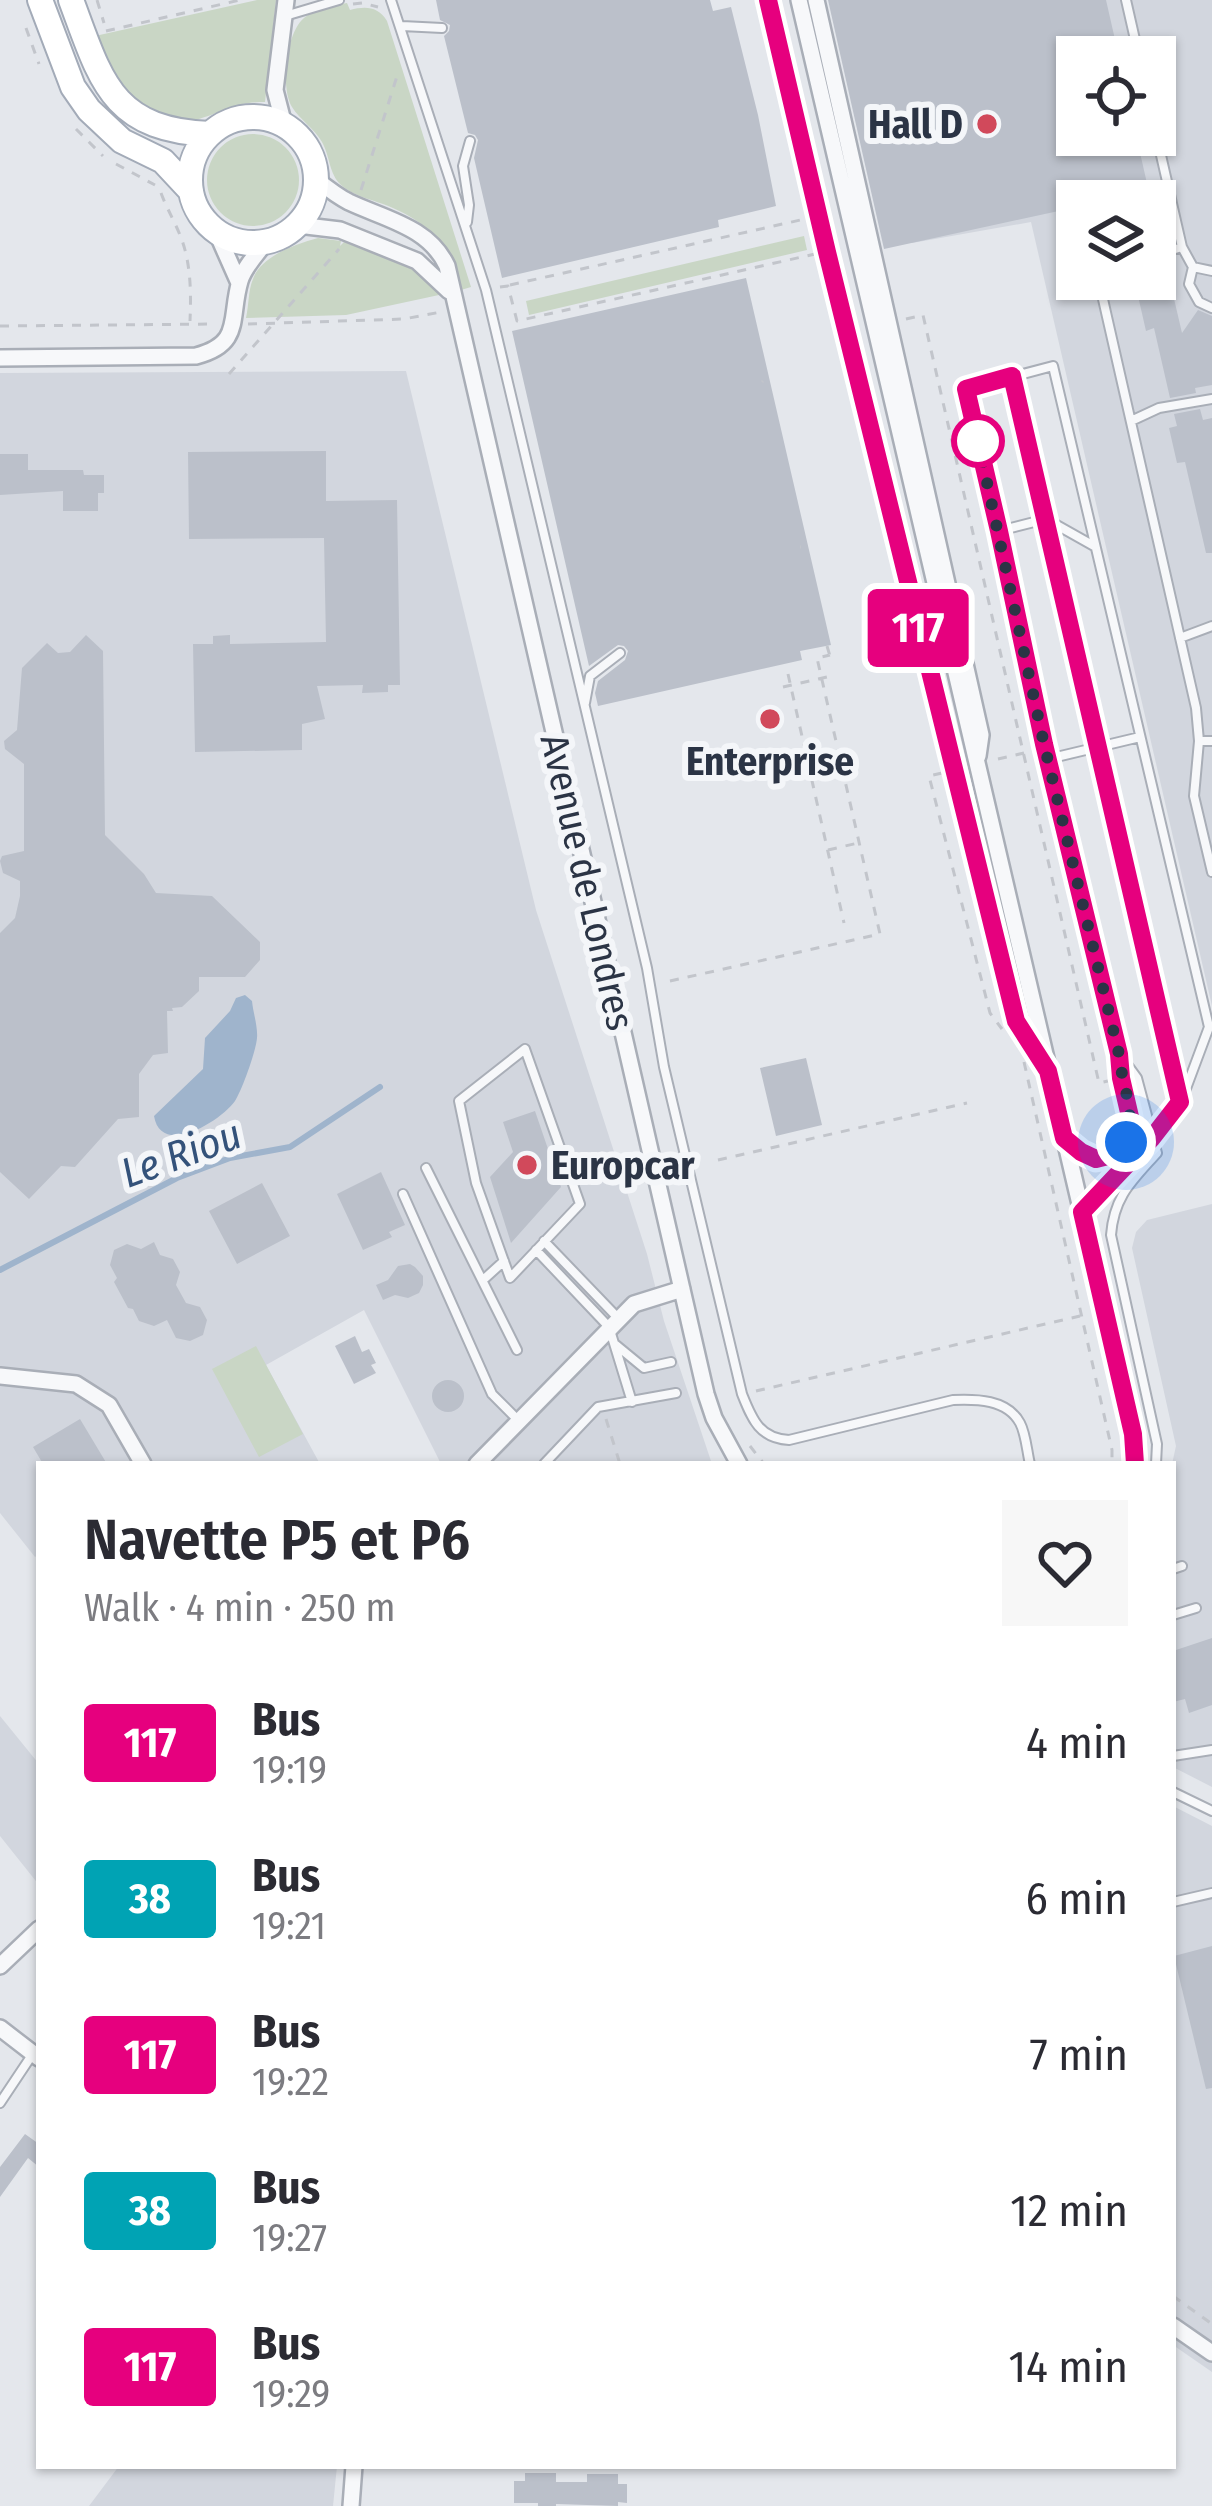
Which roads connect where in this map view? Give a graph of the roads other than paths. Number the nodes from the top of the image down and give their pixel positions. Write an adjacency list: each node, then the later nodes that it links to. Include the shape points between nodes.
1 (40, 0): 18 (main road, via 89,110 122,141 163,161)
2 (71, 0): 14 (main road, via 94,66 118,100 158,128)
3 (339, 0): 9 (lane)
4 (391, 0): 10 (lane)
5 (768, 0): 50 (lane, via 1016,1021)
6 (799, 0): 47 (street)
7 (816, 0): 47 (street, via 981,735)
8 (1126, 0): 12 (lane)
9 (285, 8): 13 (street, via 275,90)
10 (402, 26): 11 (lane); 20 (lane)
11 (442, 28)
12 (1134, 36)
13 (284, 125): 14 (main road, via 253,117); 17 (main road, via 307,148)
14 (210, 134): 18 (main road, via 193,160)
15 (470, 141): 20 (lane)
16 (1161, 156): 23 (lane)
17 (316, 179): 19 (main road); 28 (street, Avenue de Londres, via 429,240 443,257)
18 (191, 191): 21 (main road)
19 (298, 225): 22 (main road); 28 (street, via 340,230 417,261)
20 (466, 228): 41 (lane)
21 (216, 231): 22 (main road); 27 (street)
22 (266, 242): 27 (street)
23 (1182, 247): 24 (lane); 25 (lane)
24 (1176, 249)
25 (1193, 267): 26 (lane); 30 (lane, via 1190,284)
26 (1212, 271)
27 (239, 283): 31 (street, via 234,324 211,352)
28 (451, 294): 61 (street, Avenue de Londres)
29 (1103, 300): 34 (lane)
30 (1212, 308)
31 (0, 358)
32 (1012, 376): 35 (lane); 36 (lane, via 966,389); 37 (lane, via 1052,366)
33 (1212, 399): 34 (lane)
34 (1131, 421): 39 (lane)
35 (1046, 519): 36 (lane); 37 (lane); 45 (lane)
36 (999, 531): 46 (lane)
37 (1095, 547): 42 (lane)
38 (1212, 626): 39 (lane)
39 (1180, 638): 43 (lane)
40 (620, 653): 41 (lane, via 590,676)
41 (584, 710): 74 (lane, via 752,1420 789,1440 980,1399 1020,1422)
42 (1140, 737): 45 (lane); 51 (lane, via 1209,1027)
43 (1199, 741): 44 (lane); 48 (lane, via 1194,796)
44 (1212, 741)
45 (1099, 746): 46 (lane); 51 (lane)
46 (1048, 759): 49 (lane)
47 (976, 764): 50 (street)
48 (1212, 872)
49 (1119, 1054): 52 (lane, via 1131,1121 1121,1149 1096,1159); 53 (lane, via 1137,1078)
50 (1048, 1071): 52 (street)
51 (1180, 1102): 53 (lane)
52 (1064, 1138): 56 (street)
53 (1152, 1138): 56 (lane); 76 (lane, via 1157,1154 1123,1192 1111,1235)
54 (426, 1168): 60 (lane)
55 (403, 1194): 69 (lane, via 492,1394)
56 (1082, 1212): 75 (street)
57 (544, 1241): 58 (lane); 59 (lane, via 580,1204 525,1049 459,1101 476,1184); 62 (lane)
58 (536, 1250): 59 (lane, via 510,1278); 62 (lane)
59 (504, 1261): 60 (lane)
60 (483, 1281): 64 (lane)
61 (682, 1288): 62 (street, via 634,1304); 73 (street, Avenue de Londres, via 709,1402)
62 (614, 1322): 63 (lane); 69 (street)
63 (614, 1344): 65 (lane, via 644,1368); 68 (lane)
64 (518, 1350)
65 (671, 1362)
66 (0, 1376): 70 (street, via 76,1384 110,1405)
67 (676, 1393): 68 (lane)
68 (632, 1402): 72 (lane, via 598,1407)
69 (518, 1420): 71 (street)
70 (141, 1461)
71 (480, 1461)
72 (547, 1461)
73 (737, 1461)
74 (1029, 1461)
75 (1135, 1461)
76 (1156, 1461)
77 (1196, 1608): 78 (lane)
78 (1176, 1614)
79 (1212, 1750): 80 (lane)
80 (1176, 1756)
81 (1176, 1793): 82 (lane)
82 (1212, 1811)
83 (1212, 1893): 84 (lane)
84 (1176, 1901)
85 (36, 1932): 86 (street)
86 (0, 1966)
87 (1, 2032): 88 (street)
88 (36, 2056): 89 (lane)
89 (0, 2103)
90 (1176, 2328): 91 (street)
91 (1212, 2353)
92 (354, 2469): 93 (street)
93 (351, 2506)

